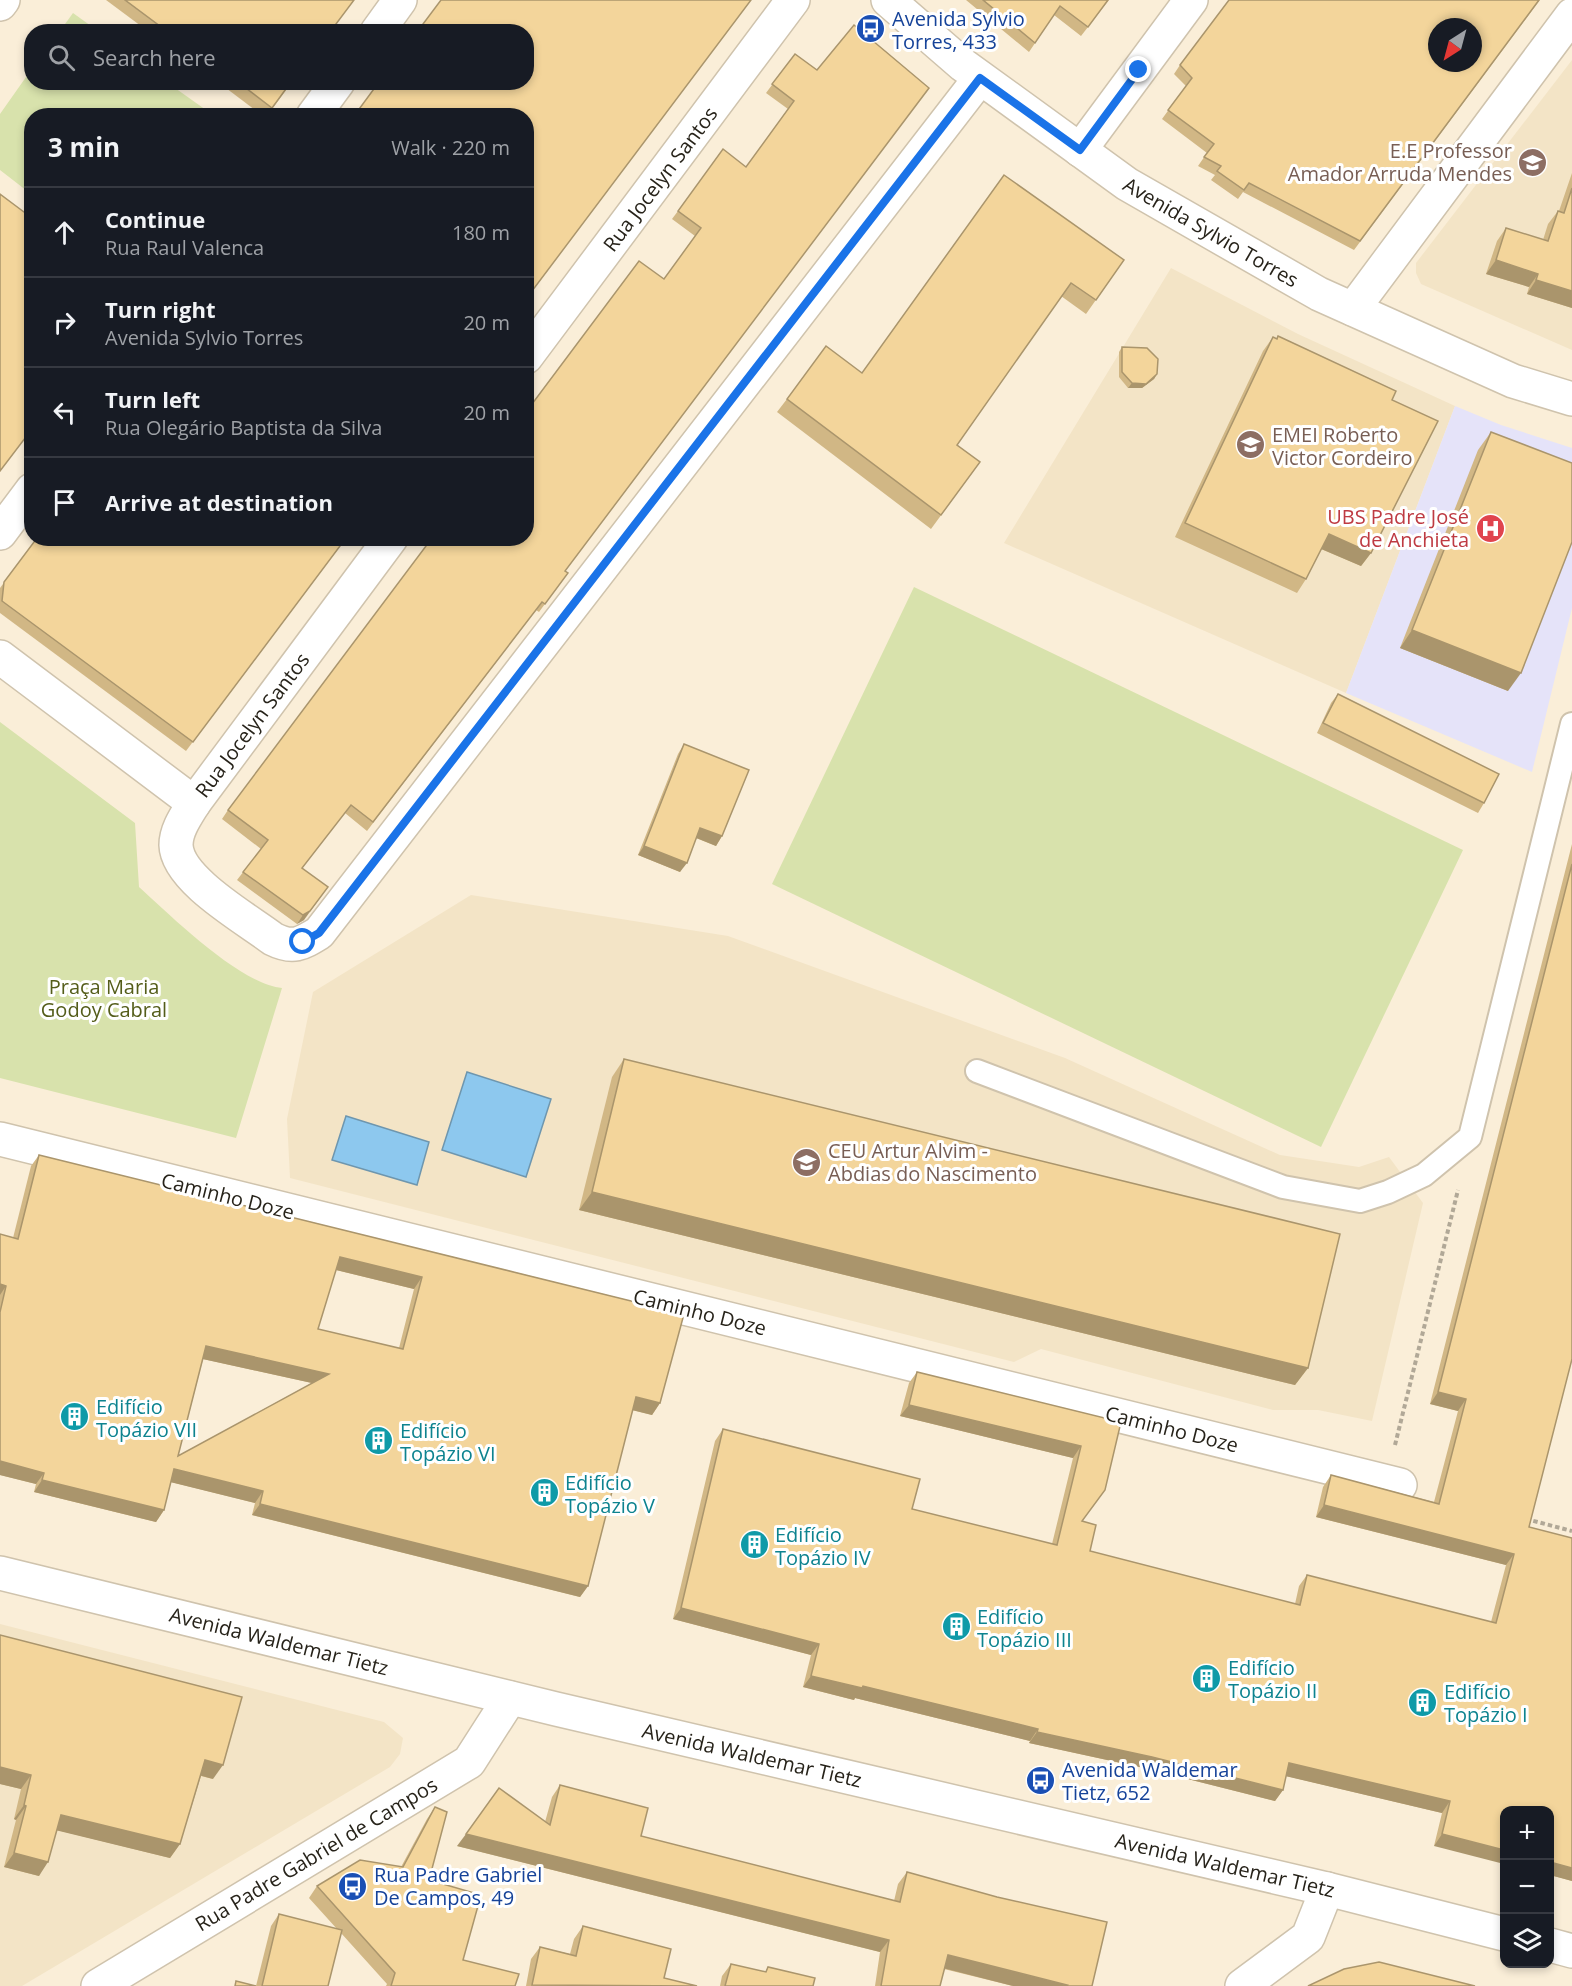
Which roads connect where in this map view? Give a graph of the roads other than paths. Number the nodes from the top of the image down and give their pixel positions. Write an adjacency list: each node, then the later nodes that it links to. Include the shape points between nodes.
1 (400, 0): 6 (street)
2 (793, 0): 12 (street, Rua Jocelyn Santos)
3 (888, 0): 7 (street, Avenida Sylvio Torres)
4 (1191, 0): 10 (street)
5 (1572, 15): 11 (street)
6 (382, 24)
7 (980, 78): 10 (street, Avenida Sylvio Torres); 19 (street, via 319,933 287,946 189,876 179,861 176,844 182,822)
8 (332, 90): 9 (street)
9 (319, 108)
10 (1080, 150): 11 (street, Avenida Sylvio Torres, via 1127,184 1319,294)
11 (1353, 309): 13 (street, Avenida Sylvio Torres, via 1513,381)
12 (534, 346)
13 (1572, 399)
14 (24, 501): 15 (street)
15 (0, 533)
16 (385, 546): 19 (street, Rua Jocelyn Santos)
17 (0, 657): 19 (street, Rua Jocelyn Santos)
18 (1572, 724): 20 (lane, via 1470,1137 1424,1175 1360,1201 1282,1187)
19 (194, 803)
20 (977, 1071)
21 (0, 1139): 22 (street, Caminho Doze)
22 (1393, 1483)
23 (0, 1573): 24 (street, Avenida Waldemar Tietz)
24 (510, 1698): 25 (street, Avenida Waldemar Tietz); 29 (street, Rua Padre Gabriel de Campos, via 469,1762)
25 (1327, 1889): 26 (street, Avenida Waldemar Tietz); 30 (street, via 1308,1937)
26 (1500, 1933)
27 (1554, 1947): 28 (street)
28 (1572, 1951)
29 (98, 1986)
30 (1242, 1986)

